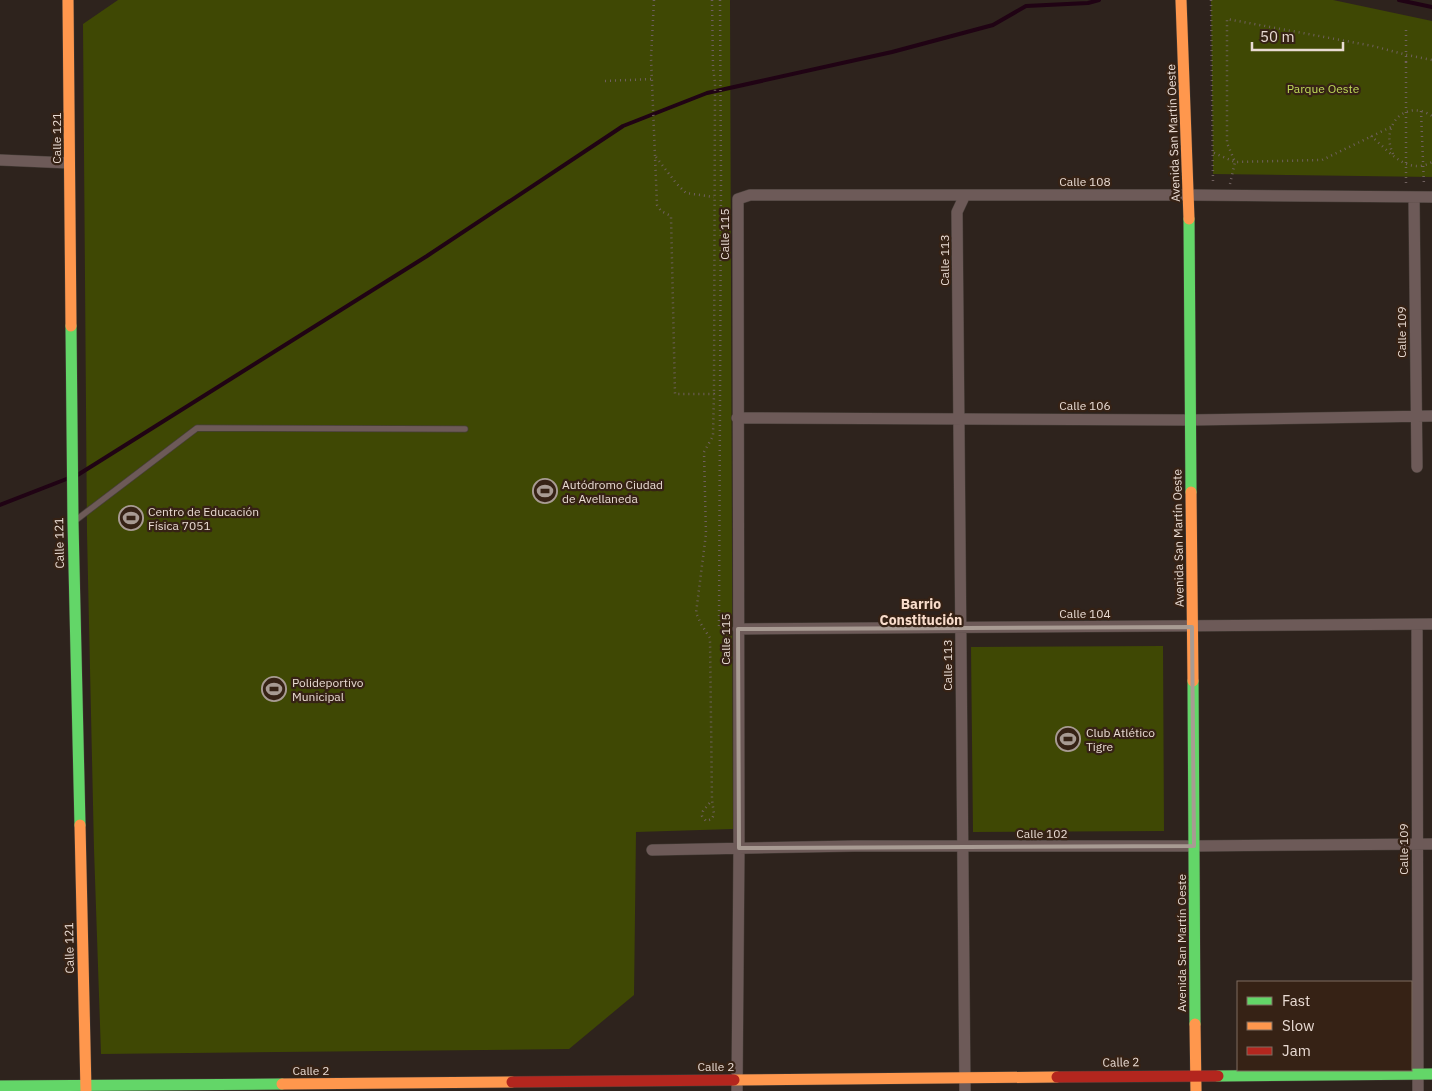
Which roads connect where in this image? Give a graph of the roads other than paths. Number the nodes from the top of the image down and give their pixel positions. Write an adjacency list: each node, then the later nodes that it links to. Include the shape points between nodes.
1 (68, 0): 4 (street, Calle 121)
2 (1181, 0): 6 (street, Avenida San Martín Oeste)
3 (0, 160): 4 (street)
4 (70, 164): 16 (street, Calle 121)
5 (965, 194): 6 (street, Calle 108); 8 (street, Calle 108, via 750,195); 12 (street, Calle 113, via 958,212)
6 (1189, 195): 7 (street, Calle 108); 13 (street, Avenida San Martín Oeste)
7 (1419, 197): 9 (street, Calle 109)
8 (738, 199): 11 (street, Calle 115)
9 (1415, 416): 10 (street, Calle 106); 13 (street, Calle 106); 15 (street, Calle 109)
10 (1432, 416)
11 (737, 418): 12 (street, Calle 106); 21 (street, Calle 115)
12 (959, 419): 13 (street, Calle 106); 20 (street, Calle 113)
13 (1190, 420): 19 (street, Avenida San Martín Oeste)
14 (465, 429): 16 (lane, via 196,428)
15 (1417, 467)
16 (72, 523): 36 (street, Calle 121)
17 (1432, 624): 18 (street, Calle 104)
18 (1417, 625): 19 (street, Calle 104); 22 (street, Calle 109)
19 (1192, 626): 20 (street, Calle 104); 24 (street, Avenida San Martín Oeste)
20 (961, 628): 21 (street, Calle 104); 25 (street, Calle 113)
21 (738, 629): 26 (street, Calle 115)
22 (1417, 844): 23 (street, Calle 102); 24 (street, Calle 102); 28 (street, Calle 109)
23 (1432, 844)
24 (1194, 846): 25 (street, Calle 102); 30 (street, Avenida San Martín Oeste)
25 (962, 847): 26 (street, Calle 102); 31 (street, Calle 113)
26 (739, 848): 27 (street, Calle 102); 32 (street, Calle 115)
27 (652, 850)
28 (1418, 1074): 29 (street, Calle 2); 30 (street, Calle 2); 39 (street, Calle 109)
29 (1432, 1074)
30 (1196, 1075): 31 (street, Calle 2); 38 (street, Avenida San Martín Oeste)
31 (965, 1078): 32 (street, Calle 2); 37 (street, Calle 113)
32 (737, 1085): 35 (street, Calle 2)
33 (0, 1086): 36 (street, Calle 2)
34 (301, 1087): 35 (street, Calle 2); 36 (street, Calle 2)
35 (517, 1087)
36 (86, 1088)
37 (965, 1091)
38 (1196, 1091)
39 (1418, 1091)

